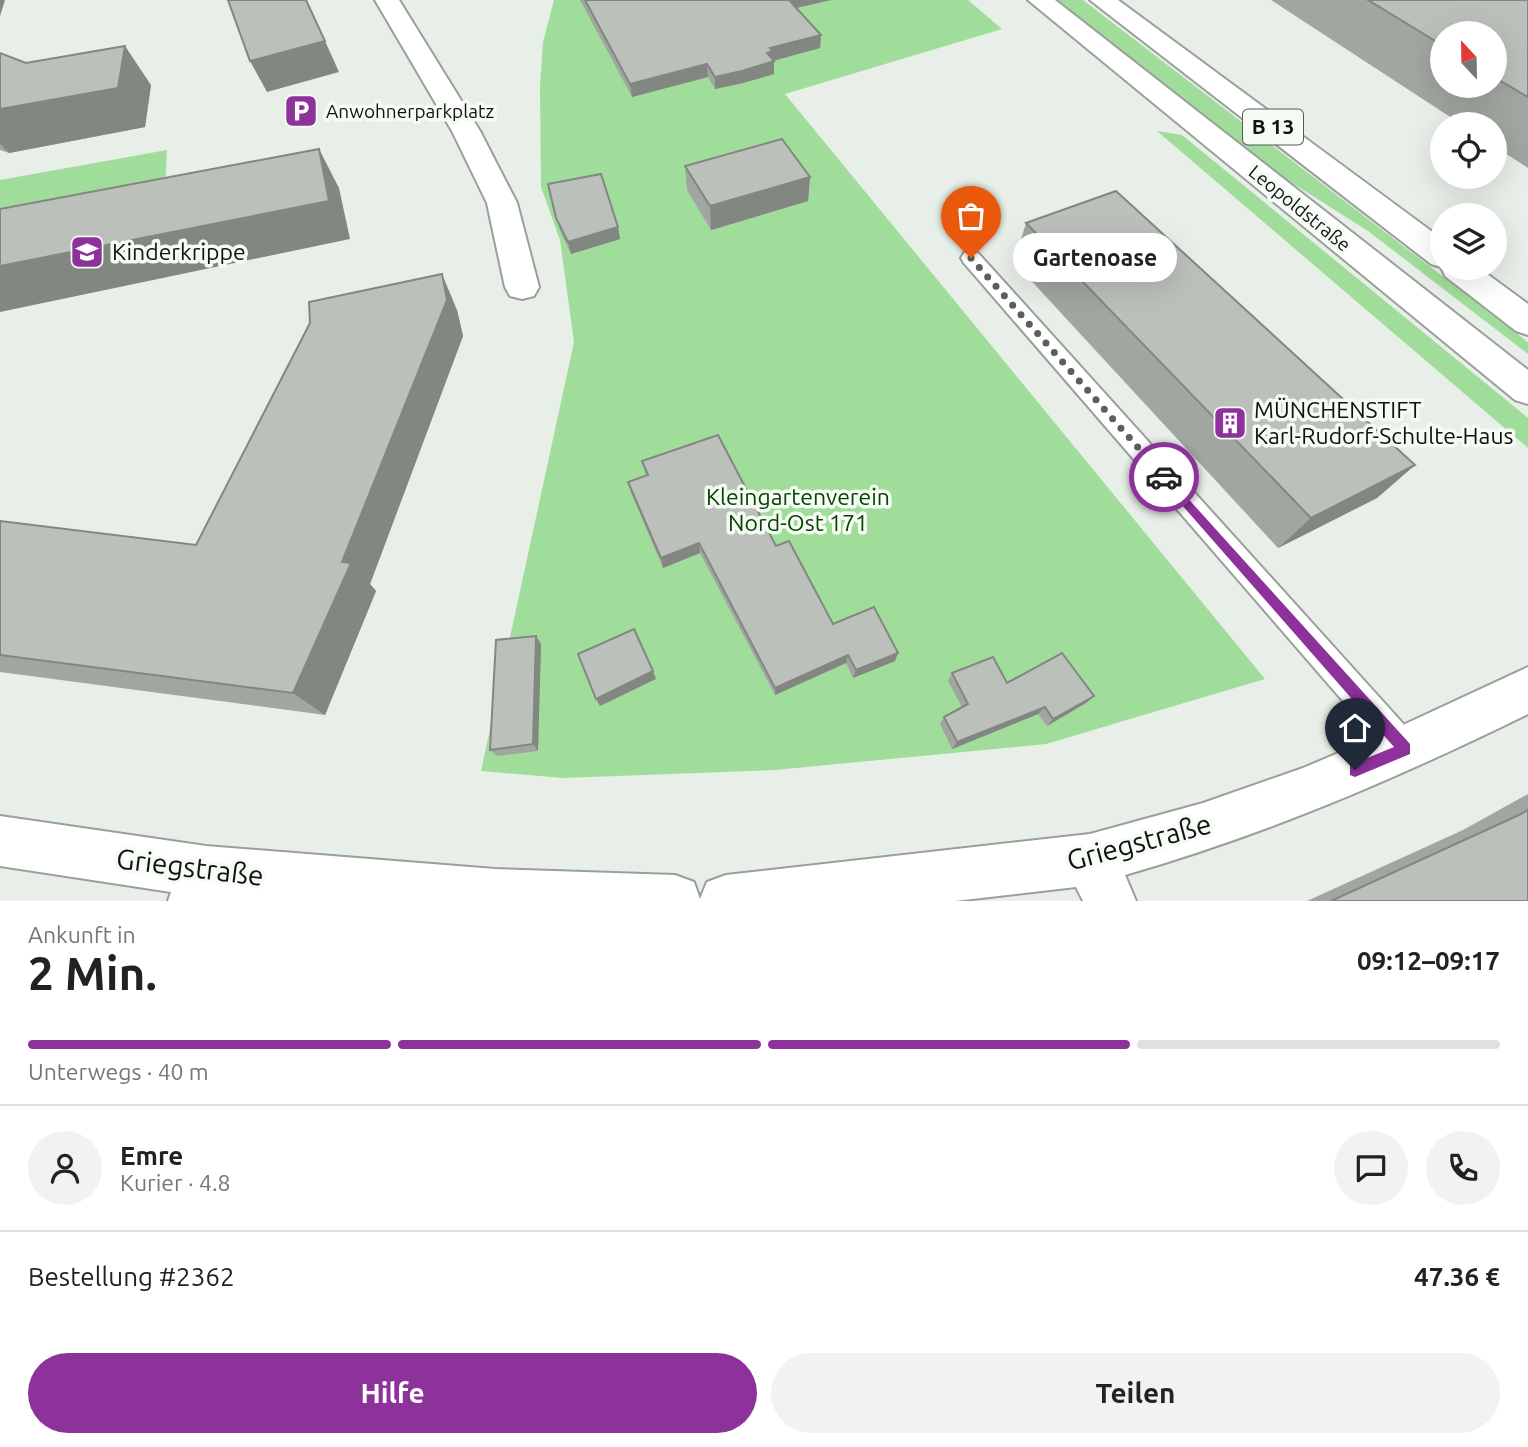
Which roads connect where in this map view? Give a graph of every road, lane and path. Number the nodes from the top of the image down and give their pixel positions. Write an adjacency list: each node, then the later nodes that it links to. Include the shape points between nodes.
1 (387, 0): 7 (street, via 466,131 502,203)
2 (1040, 0): 9 (street, Leopoldstraße / B 13)
3 (1102, 0): 4 (street, B 13)
4 (1430, 247)
5 (971, 258): 11 (lane)
6 (1473, 280): 8 (street)
7 (522, 287)
8 (1528, 322)
9 (1528, 390)
10 (1528, 690): 11 (street, Griegstraße)
11 (1405, 749): 13 (street, Griegstraße, via 1203,828)
12 (0, 841): 14 (street, Griegstraße)
13 (1100, 881): 16 (street, Griegstraße)
14 (200, 886): 15 (street, Griegstraße)
15 (675, 901)
16 (726, 901)

